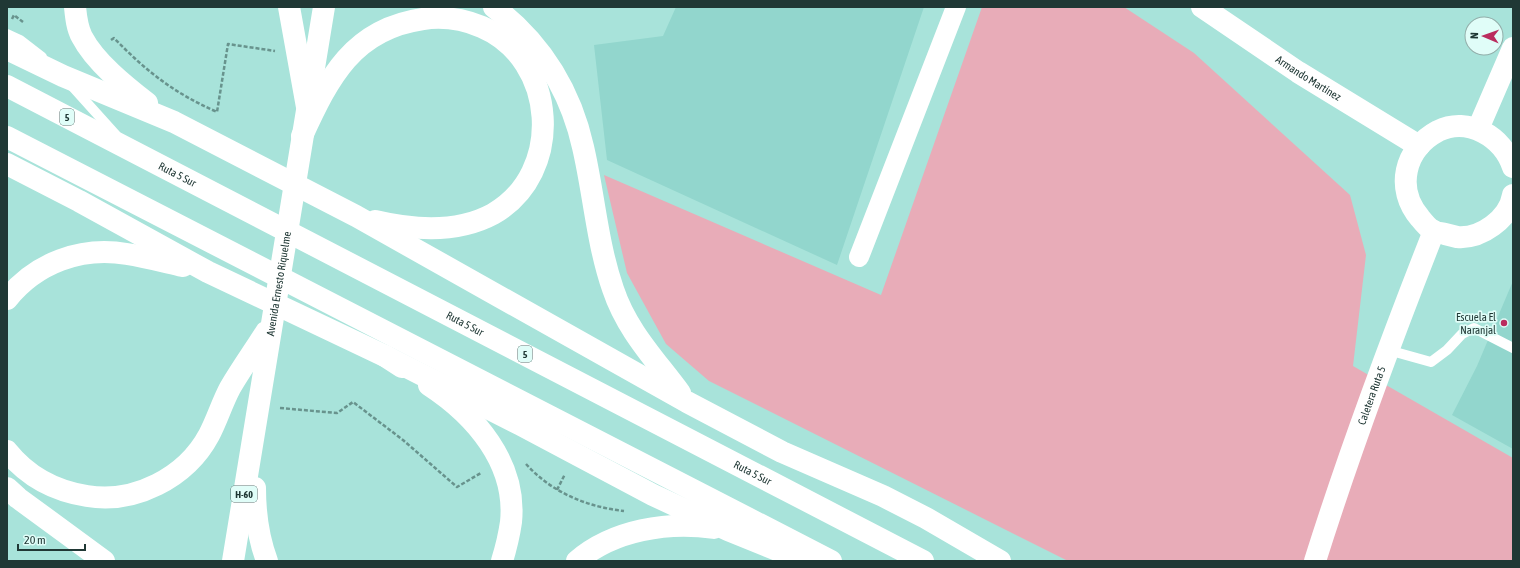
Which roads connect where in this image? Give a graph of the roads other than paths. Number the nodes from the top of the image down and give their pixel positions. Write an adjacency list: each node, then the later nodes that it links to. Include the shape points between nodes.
1 (75, 7): 13 (main road, via 82,36 92,52 128,89)
2 (289, 7): 12 (main road)
3 (324, 7): 12 (main road, Avenida Ernesto Riquelme)
4 (494, 7): 32 (main road, via 535,45 561,85 583,147 599,236 613,290 640,343)
5 (956, 7): 24 (street)
6 (1202, 7): 17 (main road, Armando Martínez, via 1298,72)
7 (7, 34): 10 (lane, via 36,52)
8 (1513, 48): 14 (main road)
9 (7, 49): 10 (main road)
10 (63, 76): 13 (main road); 18 (lane)
11 (7, 86): 18 (main road, Ruta 5 Sur / 5)
12 (307, 106): 15 (main road, Avenida Ernesto Riquelme)
13 (174, 122): 22 (main road)
14 (1478, 129): 17 (main road, via 1465,126 1439,130); 20 (main road, via 1493,137 1505,150)
15 (302, 136): 22 (main road, via 331,77 362,44 390,27 427,18 459,19 489,30 502,38 523,59 531,72 541,100 543,129 537,161 530,176 508,203 477,221 459,226 401,225); 27 (main road, Avenida Ernesto Riquelme)
16 (7, 137): 31 (main road)
17 (1419, 146): 23 (main road, via 1409,161 1406,172 1407,195 1414,211)
18 (127, 148): 45 (main road, Ruta 5 Sur / 5)
19 (7, 164): 25 (main road)
20 (1513, 166)
21 (1513, 195): 23 (main road, via 1503,216 1491,228 1475,235 1458,237)
22 (356, 216): 32 (main road)
23 (1434, 231): 29 (main road, Caletera Ruta 5)
24 (859, 257)
25 (208, 272): 26 (main road, via 126,253 84,253 47,265 30,276); 30 (main road)
26 (7, 299)
27 (271, 324): 34 (main road, Avenida Ernesto Riquelme / H-60); 35 (main road, via 230,388 209,436 198,452 184,466 150,488 112,497 73,494 37,478)
28 (1513, 348): 29 (lane, via 1474,328 1462,334 1431,362)
29 (1388, 350): 47 (main road, Caletera Ruta 5)
30 (385, 356): 33 (main road); 41 (main road, via 441,393 478,426 491,443 501,461 511,500 508,542)
31 (487, 384): 33 (lane); 44 (main road)
32 (687, 402): 46 (main road, via 782,452 883,496)
33 (521, 425): 37 (main road, via 653,495)
34 (255, 427): 39 (main road, Avenida Ernesto Riquelme / H-60); 40 (main road, via 255,512)
35 (7, 451)
36 (7, 488): 38 (main road)
37 (728, 530): 42 (main road, via 670,527 630,533 606,542); 43 (main road)
38 (104, 561)
39 (233, 561)
40 (267, 561)
41 (502, 561)
42 (577, 561)
43 (805, 561)
44 (831, 561)
45 (922, 561)
46 (1000, 561)
47 (1314, 561)

